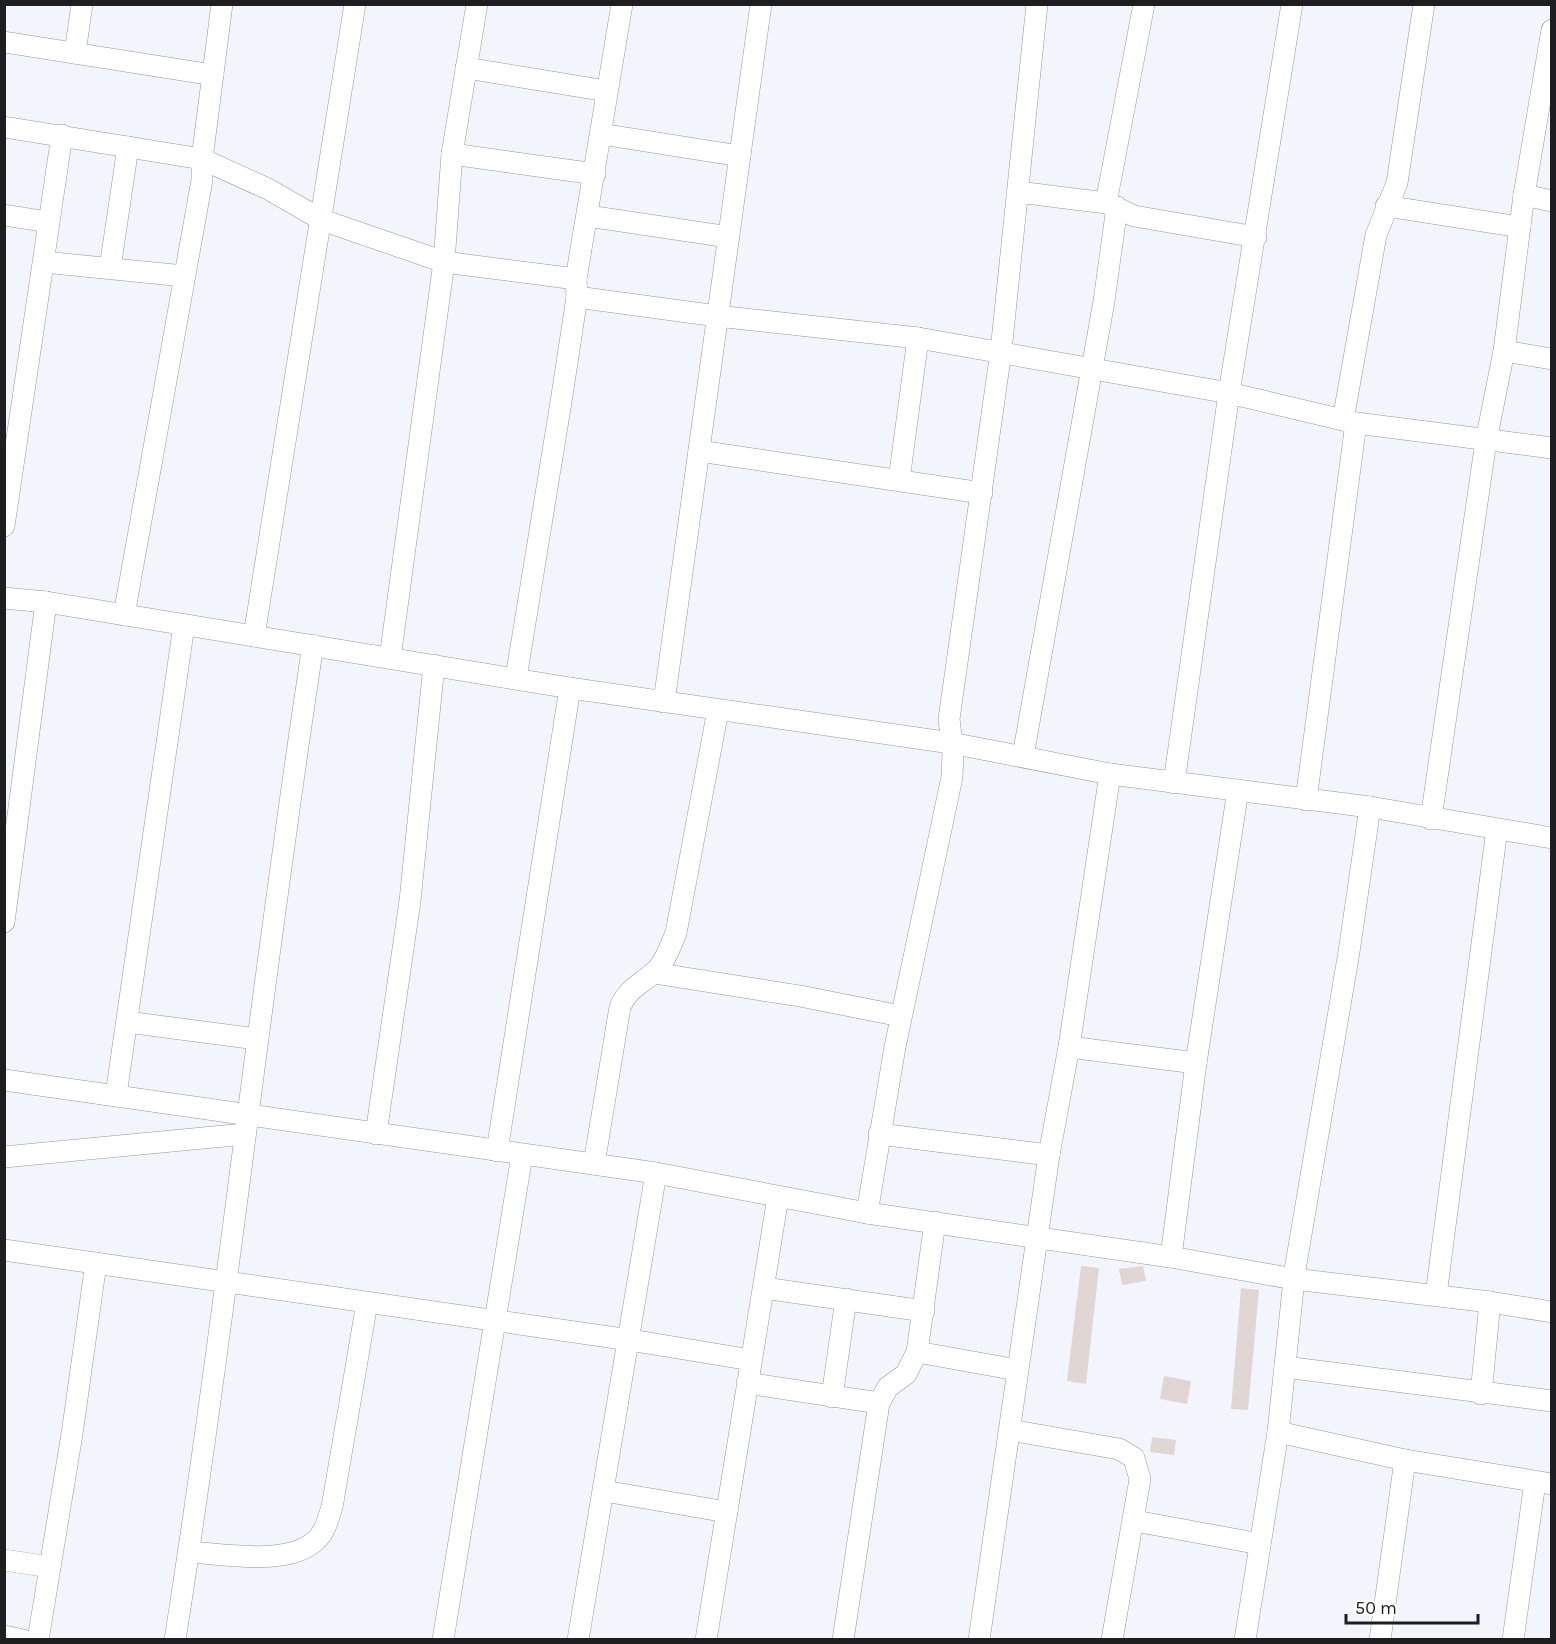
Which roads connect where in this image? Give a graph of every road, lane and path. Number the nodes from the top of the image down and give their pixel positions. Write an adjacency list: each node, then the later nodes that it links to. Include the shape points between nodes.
1 (82, 4): 13 (street)
2 (222, 4): 15 (street)
3 (355, 4): 32 (street)
4 (477, 4): 14 (street)
5 (622, 4): 16 (street)
6 (761, 4): 22 (street)
7 (1037, 4): 25 (street)
8 (1144, 4): 28 (street)
9 (1292, 4): 36 (street)
10 (1424, 4): 29 (street, via 1397,183)
11 (1551, 30): 26 (street)
12 (4, 42): 13 (street)
13 (75, 53): 15 (street)
14 (466, 68): 16 (street); 21 (street)
15 (213, 75): 23 (street)
16 (608, 91): 18 (street)
17 (4, 127): 19 (street)
18 (601, 134): 22 (street); 24 (street)
19 (62, 135): 20 (street); 33 (street)
20 (128, 147): 23 (street); 39 (street)
21 (452, 154): 24 (street); 38 (street)
22 (740, 156): 35 (street)
23 (202, 159): 32 (street, via 268,189); 40 (street, via 202,180)
24 (595, 174): 31 (street)
25 (1018, 192): 28 (street); 44 (street)
26 (1524, 195): 27 (street); 34 (street)
27 (1551, 201)
28 (1111, 205): 36 (street, via 1134,216); 47 (street)
29 (1386, 206): 34 (street); 49 (street, via 1376,235)
30 (4, 215): 33 (street)
31 (588, 216): 35 (street); 41 (street)
32 (322, 220): 38 (street); 60 (street)
33 (48, 222): 37 (street)
34 (1520, 227): 45 (street)
35 (729, 237): 42 (street)
36 (1256, 237): 48 (street)
37 (44, 262): 39 (street); 55 (street)
38 (444, 262): 41 (street); 62 (street)
39 (110, 268): 40 (street)
40 (184, 276): 58 (street)
41 (576, 288): 42 (street); 64 (street)
42 (717, 316): 43 (street); 52 (street)
43 (918, 338): 44 (street); 53 (street)
44 (1001, 351): 47 (street); 54 (street)
45 (1504, 351): 46 (street); 50 (street)
46 (1551, 359)
47 (1091, 368): 48 (street); 69 (street)
48 (1229, 393): 49 (street); 71 (street)
49 (1350, 421): 50 (street); 73 (street)
50 (1486, 441): 51 (street); 75 (street)
51 (1551, 448)
52 (699, 451): 53 (street); 66 (street)
53 (899, 480): 54 (street)
54 (981, 493): 68 (street, via 949,719)
55 (4, 526)
56 (4, 598): 57 (street)
57 (46, 602): 58 (street); 78 (street)
58 (124, 615): 59 (street)
59 (184, 625): 60 (street); 81 (street)
60 (254, 636): 61 (street)
61 (313, 645): 62 (street); 82 (street)
62 (390, 658): 63 (street)
63 (434, 665): 64 (street); 88 (street, via 410,901)
64 (516, 678): 65 (street)
65 (570, 688): 66 (street); 90 (street)
66 (664, 702): 67 (street)
67 (718, 710): 68 (street); 79 (street, via 676,933)
68 (951, 743): 69 (street); 80 (street, via 953,764 945,817)
69 (1023, 756): 70 (street)
70 (1110, 774): 71 (street); 83 (street)
71 (1174, 783): 72 (street)
72 (1238, 790): 73 (street); 84 (street)
73 (1306, 800): 74 (street)
74 (1370, 807): 75 (street); 103 (street)
75 (1431, 819): 76 (street)
76 (1497, 829): 77 (street); 106 (street)
77 (1551, 838)
78 (4, 922)
79 (654, 974): 80 (street, via 790,994); 94 (street, via 626,993 620,1007)
80 (901, 1016): 89 (street)
81 (127, 1022): 82 (street); 86 (street)
82 (257, 1039): 87 (street)
83 (1069, 1047): 84 (street); 92 (street)
84 (1196, 1063): 101 (street)
85 (4, 1080): 86 (street)
86 (117, 1095): 87 (street)
87 (247, 1124): 88 (street); 93 (street); 104 (street)
88 (376, 1134): 90 (street)
89 (879, 1134): 92 (street); 97 (street)
90 (497, 1151): 91 (street)
91 (522, 1155): 94 (street); 112 (street)
92 (1049, 1155): 99 (street)
93 (4, 1157)
94 (594, 1164): 95 (street)
95 (656, 1173): 96 (street); 113 (street)
96 (778, 1197): 97 (street); 105 (street)
97 (867, 1213): 98 (street)
98 (935, 1222): 99 (street); 110 (street)
99 (1038, 1236): 101 (street); 117 (street)
100 (4, 1250): 102 (street)
101 (1171, 1257): 103 (street)
102 (96, 1263): 104 (street); 133 (street)
103 (1294, 1279): 106 (street); 116 (street)
104 (227, 1282): 109 (street); 131 (street)
105 (764, 1288): 107 (street); 115 (street)
106 (1436, 1295): 108 (street)
107 (846, 1299): 110 (street); 120 (street)
108 (1490, 1302): 111 (street); 119 (street)
109 (367, 1303): 112 (street); 131 (street, via 332,1507 322,1533 309,1547 279,1556)
110 (924, 1311): 114 (street)
111 (1551, 1312)
112 (494, 1321): 113 (street); 138 (street)
113 (630, 1340): 115 (street); 127 (street)
114 (917, 1352): 117 (street); 122 (street, via 906,1374 888,1387)
115 (751, 1360): 118 (street)
116 (1285, 1367): 119 (street); 124 (street)
117 (1017, 1370): 123 (street)
118 (747, 1383): 120 (street); 128 (street)
119 (1481, 1394): 121 (street)
120 (832, 1397): 122 (street)
121 (1551, 1401)
122 (879, 1403): 141 (street)
123 (1010, 1430): 129 (street, via 1130,1454 1140,1479); 142 (street)
124 (1278, 1432): 125 (street); 130 (street)
125 (1405, 1460): 126 (street); 145 (street)
126 (1543, 1483): 146 (street)
127 (604, 1491): 128 (street); 139 (street)
128 (727, 1512): 140 (street)
129 (1135, 1521): 130 (street); 143 (street)
130 (1260, 1544): 144 (street)
131 (189, 1552): 137 (street)
132 (4, 1560): 133 (street)
133 (50, 1567): 136 (street)
134 (4, 1636): 135 (street)
135 (22, 1640)
136 (38, 1640)
137 (175, 1640)
138 (443, 1640)
139 (578, 1640)
140 (706, 1640)
141 (843, 1640)
142 (978, 1640)
143 (1113, 1640)
144 (1245, 1640)
145 (1380, 1640)
146 (1513, 1640)

